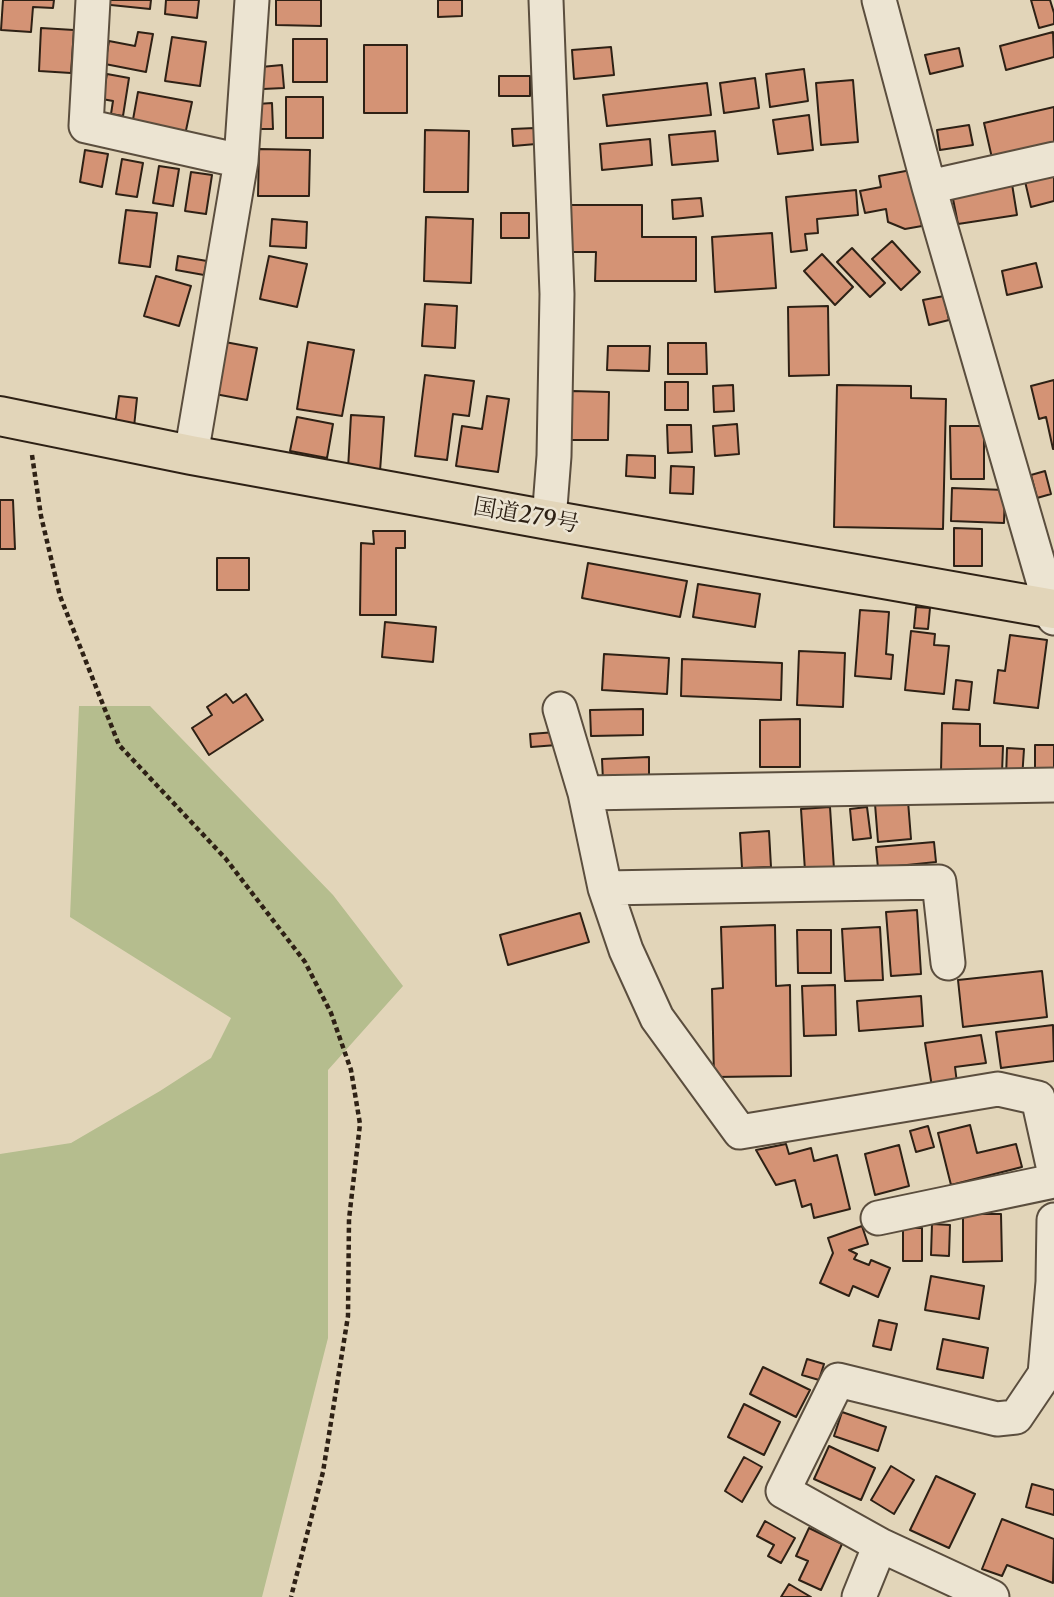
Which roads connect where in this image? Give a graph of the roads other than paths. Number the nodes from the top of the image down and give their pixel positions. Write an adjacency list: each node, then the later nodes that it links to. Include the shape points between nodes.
1 (93, 0): 6 (street, via 86,126)
2 (252, 0): 6 (street)
3 (545, 0): 10 (street, via 557,294)
4 (878, 0): 7 (street)
5 (1054, 159): 7 (street)
6 (242, 161): 9 (street)
7 (929, 187): 11 (street)
8 (14, 419): 9 (highway, 国道279号)
9 (191, 455): 10 (highway, 国道279号)
10 (549, 520): 11 (highway, 国道279号)
11 (1053, 612)
12 (560, 709): 14 (street)
13 (1054, 785): 14 (street)
14 (585, 793): 15 (street)
15 (605, 888): 16 (street, via 939,882); 17 (street, via 626,950 657,1018 740,1132 998,1089 1038,1098)
16 (948, 963)
17 (1054, 1170)
18 (1054, 1181): 19 (street)
19 (878, 1218)
20 (1054, 1220): 21 (street)
21 (1054, 1282): 22 (street, via 1045,1374 1016,1417 997,1419 838,1380 783,1491)
22 (880, 1545): 23 (street); 24 (street)
23 (859, 1597)
24 (992, 1597)

